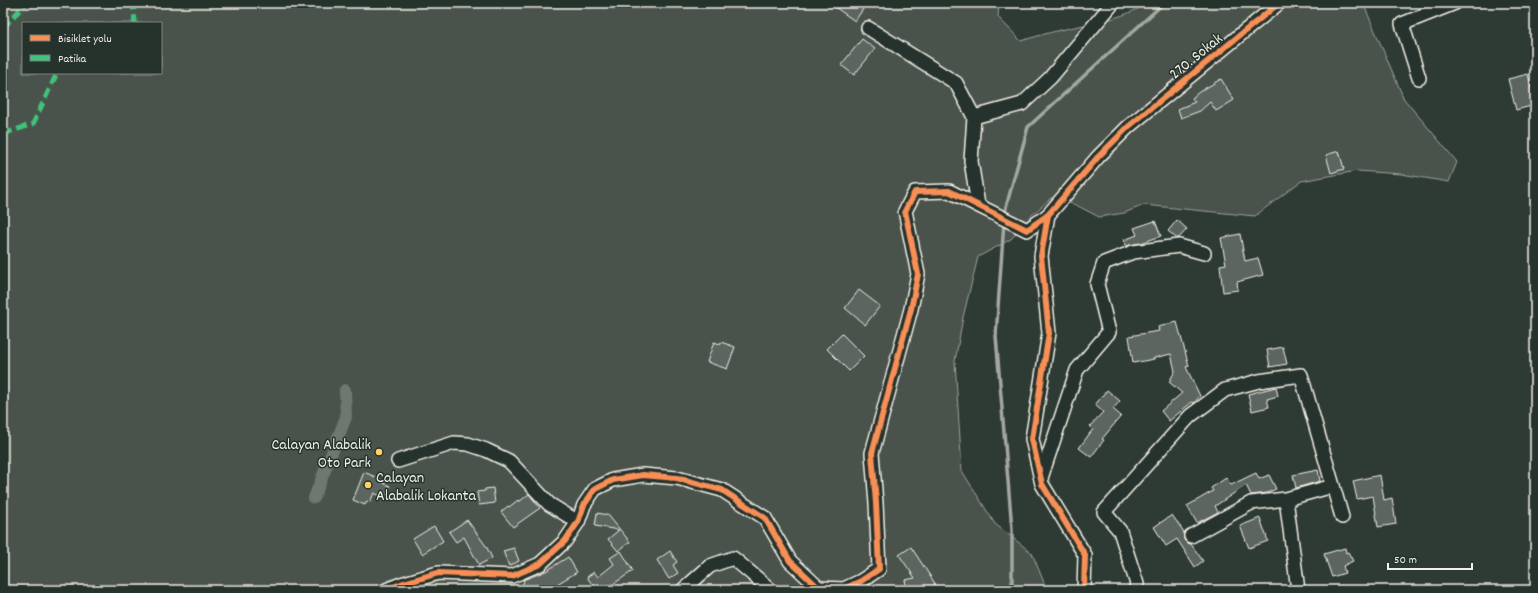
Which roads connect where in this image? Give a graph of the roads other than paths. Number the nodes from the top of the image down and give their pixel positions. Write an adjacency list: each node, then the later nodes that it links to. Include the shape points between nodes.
1 (1113, 3): 6 (street, via 1050,78 1022,104)
2 (1279, 3): 8 (street, 270. Sokak, via 1128,127 1098,157)
3 (1455, 3): 5 (street, via 1402,24)
4 (868, 28): 6 (street, via 956,83)
5 (1419, 78)
6 (974, 117): 7 (street, via 971,161)
7 (978, 205): 8 (street, 270. Sokak, via 1027,230); 17 (street, via 949,191 915,192 905,210 918,274 872,453 878,568 861,581 844,589)
8 (1048, 215): 11 (street, via 1040,256 1049,333 1032,439)
9 (1204, 253): 11 (street, via 1179,246 1133,252 1104,263 1097,284 1109,332 1077,370)
10 (398, 461): 15 (street, via 454,443 468,444 486,450 509,461 550,504)
11 (1041, 478): 21 (street, via 1042,484 1085,555)
12 (1333, 486): 13 (street); 14 (street); 22 (street, via 1301,375 1259,381 1225,390 1190,416 1104,512 1120,531 1137,584)
13 (1286, 499): 16 (street, via 1251,503); 23 (street)
14 (1342, 517)
15 (578, 522): 17 (street, via 584,505 595,489 613,480 643,475 677,478 722,490 765,518 790,561); 18 (street, via 565,541 540,564 512,576 438,573)
16 (1191, 536)
17 (820, 589)
18 (386, 590)
19 (684, 590): 20 (street, via 710,566 733,558)
20 (771, 590)
21 (1084, 590)
22 (1135, 590)
23 (1298, 590)

